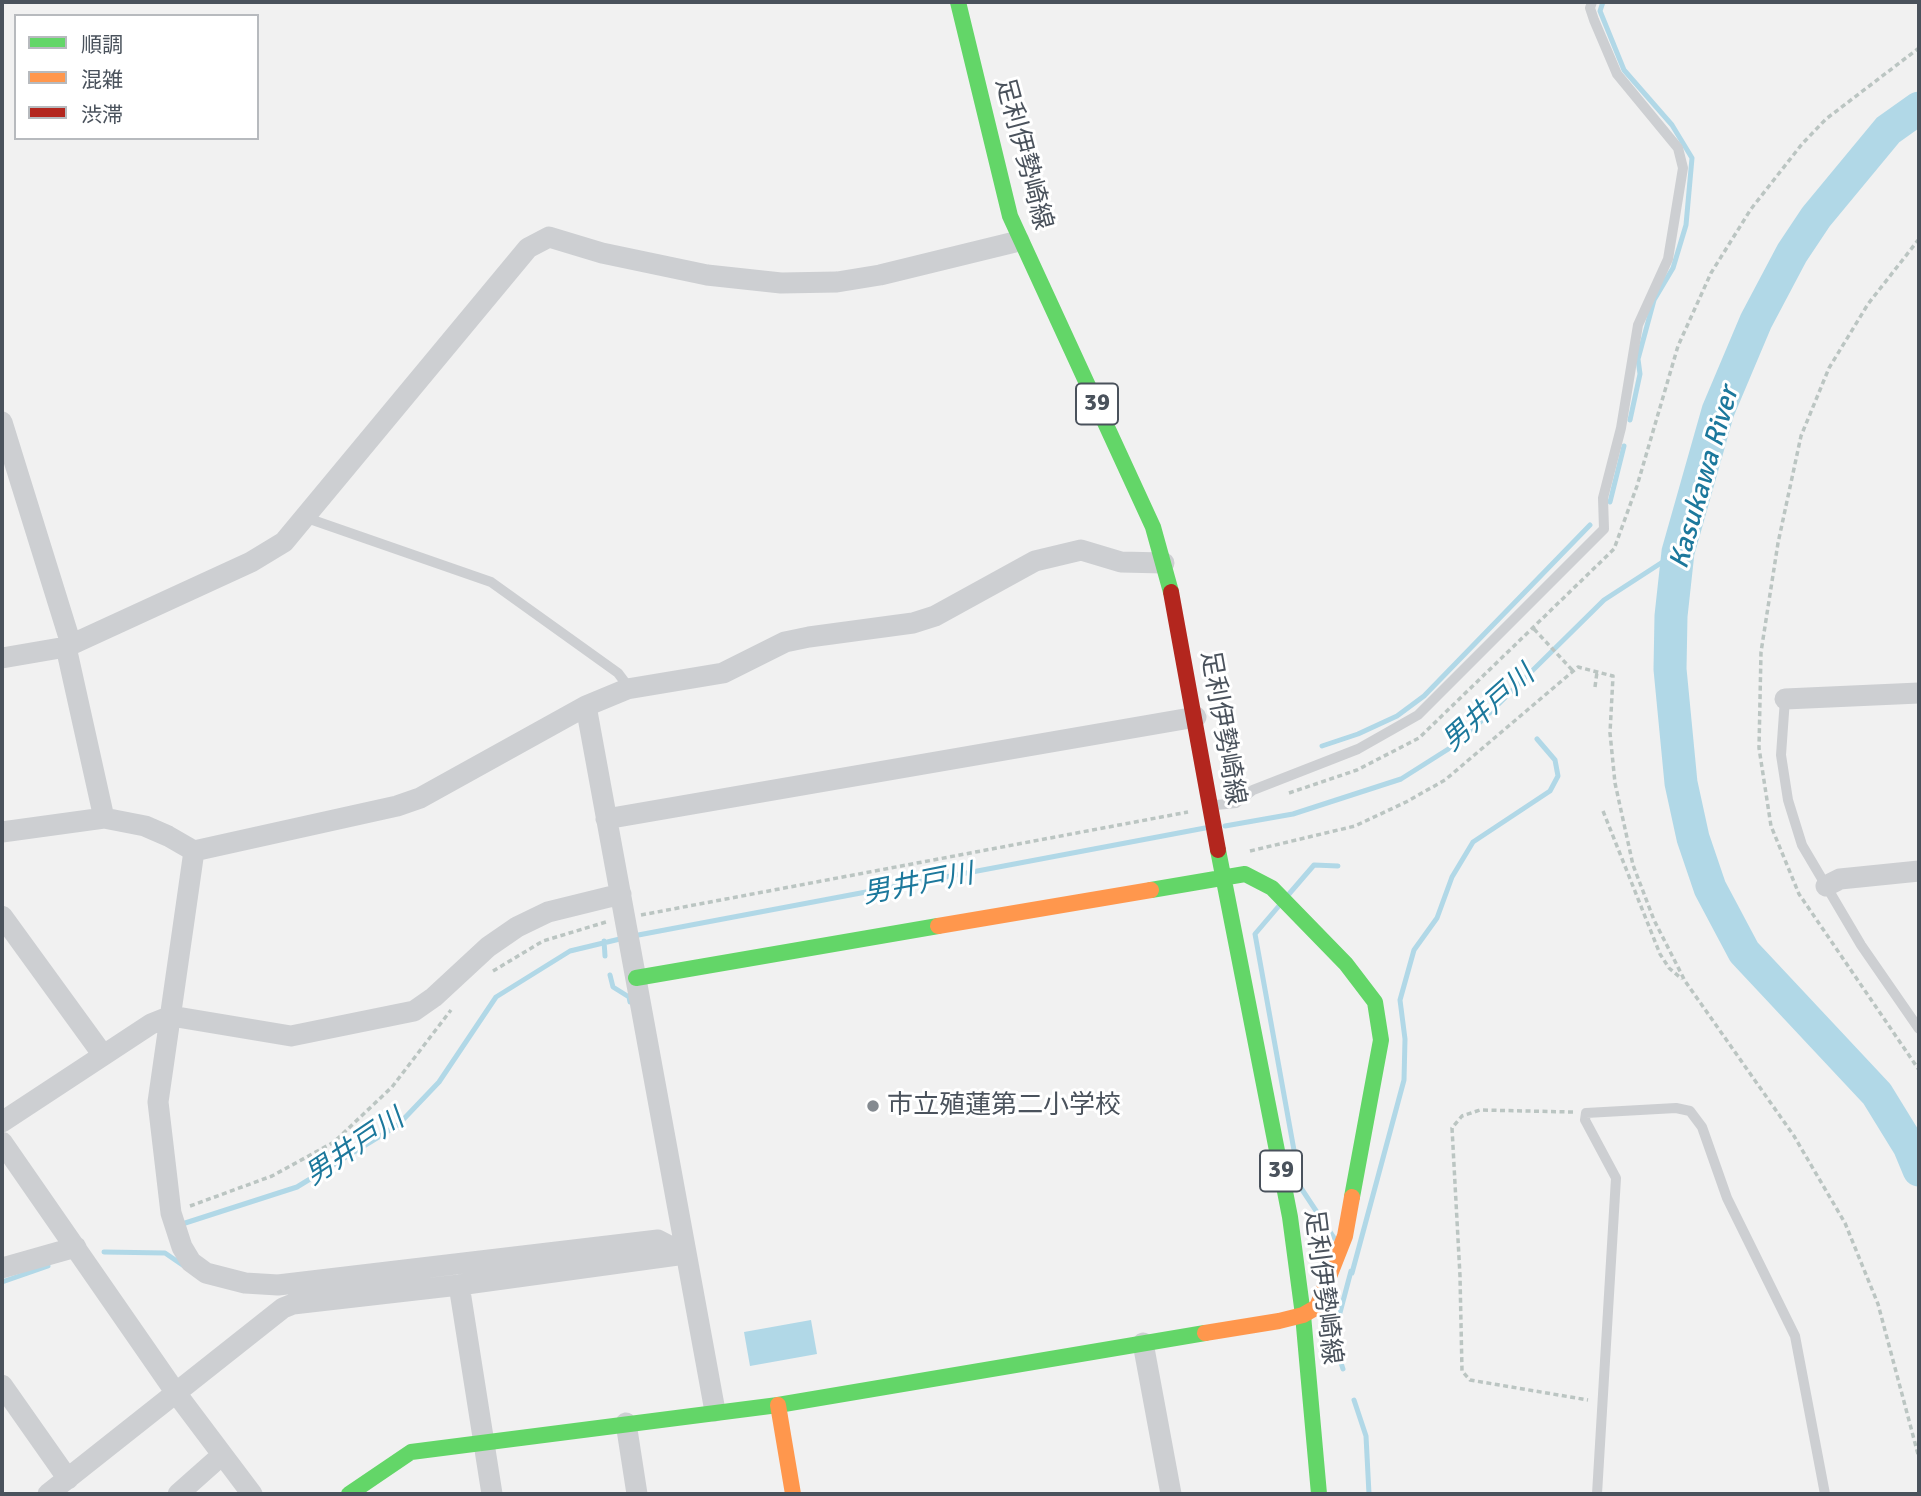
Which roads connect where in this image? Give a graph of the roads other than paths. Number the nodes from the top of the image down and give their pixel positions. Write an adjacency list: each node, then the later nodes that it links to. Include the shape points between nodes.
1 (958, 2): 3 (street, 足利伊勢崎線 / 39)
2 (1592, 2): 14 (lane, via 1594,20 1617,74 1678,148 1683,168 1668,259 1638,325 1621,428 1603,498 1604,529 1418,715 1358,749 1254,790 1236,803)
3 (1020, 241): 5 (street, via 880,275 837,282 781,283 707,275 549,237 528,248); 6 (street, 足利伊勢崎線 / 39, via 1129,471)
4 (2, 422): 7 (street)
5 (304, 517): 7 (street, via 284,542 251,562); 9 (lane, via 491,582 618,673)
6 (1164, 563): 9 (street, via 1121,562 1081,550 1035,561 935,616 913,623 785,642 723,673); 13 (street, 足利伊勢崎線 / 39)
7 (68, 645): 8 (street); 15 (street)
8 (2, 658)
9 (630, 688): 12 (street)
10 (1919, 693): 11 (street)
11 (1785, 699): 21 (lane, via 1781,755 1788,800 1802,845)
12 (586, 706): 16 (street); 18 (street, via 421,798)
13 (1196, 717): 14 (street, 足利伊勢崎線 / 39); 16 (street)
14 (1207, 810): 20 (street, 足利伊勢崎線 / 39)
15 (104, 818): 17 (street); 18 (street, via 145,826)
16 (606, 819): 22 (street)
17 (2, 832)
18 (194, 852): 25 (street)
19 (1919, 871): 21 (street, via 1840,879)
20 (1223, 876): 24 (street); 34 (street, 足利伊勢崎線 / 39, via 1290,1217); 34 (street, via 1245,874 1272,888 1346,964 1375,1003 1381,1040 1345,1236 1317,1307)
21 (1826, 886): 26 (lane)
22 (621, 894): 24 (street); 25 (street, via 548,912 517,927 414,1011 291,1036)
23 (2, 916): 27 (street)
24 (636, 978): 31 (street)
25 (171, 1016): 27 (street); 31 (street, via 158,1102 164,1173 182,1247 205,1273 278,1285 658,1240)
26 (1919, 1029)
27 (103, 1055): 28 (street)
28 (2, 1122)
29 (2, 1142): 30 (street)
30 (76, 1247): 32 (street); 37 (street)
31 (685, 1254): 33 (street); 39 (street)
32 (2, 1268)
33 (459, 1285): 37 (street, via 293,1304); 41 (street)
34 (1303, 1315): 35 (street); 52 (street, 足利伊勢崎線 / 39)
35 (1143, 1343): 38 (street); 51 (street)
36 (2, 1385): 43 (street)
37 (176, 1393): 42 (street); 43 (street)
38 (778, 1405): 39 (street); 50 (street)
39 (715, 1411): 40 (street)
40 (626, 1423): 41 (street); 49 (street)
41 (484, 1442): 47 (street, via 411,1452); 48 (street)
42 (222, 1454): 45 (street); 46 (street)
43 (68, 1479): 44 (street)
44 (48, 1494)
45 (178, 1494)
46 (252, 1494)
47 (349, 1494)
48 (492, 1494)
49 (637, 1494)
50 (793, 1494)
51 (1170, 1494)
52 (1319, 1494)
53 (1597, 1494): 54 (lane, via 1616,1178 1584,1120 1586,1113 1676,1108 1697,1117 1727,1198 1795,1336)
54 (1825, 1494)

